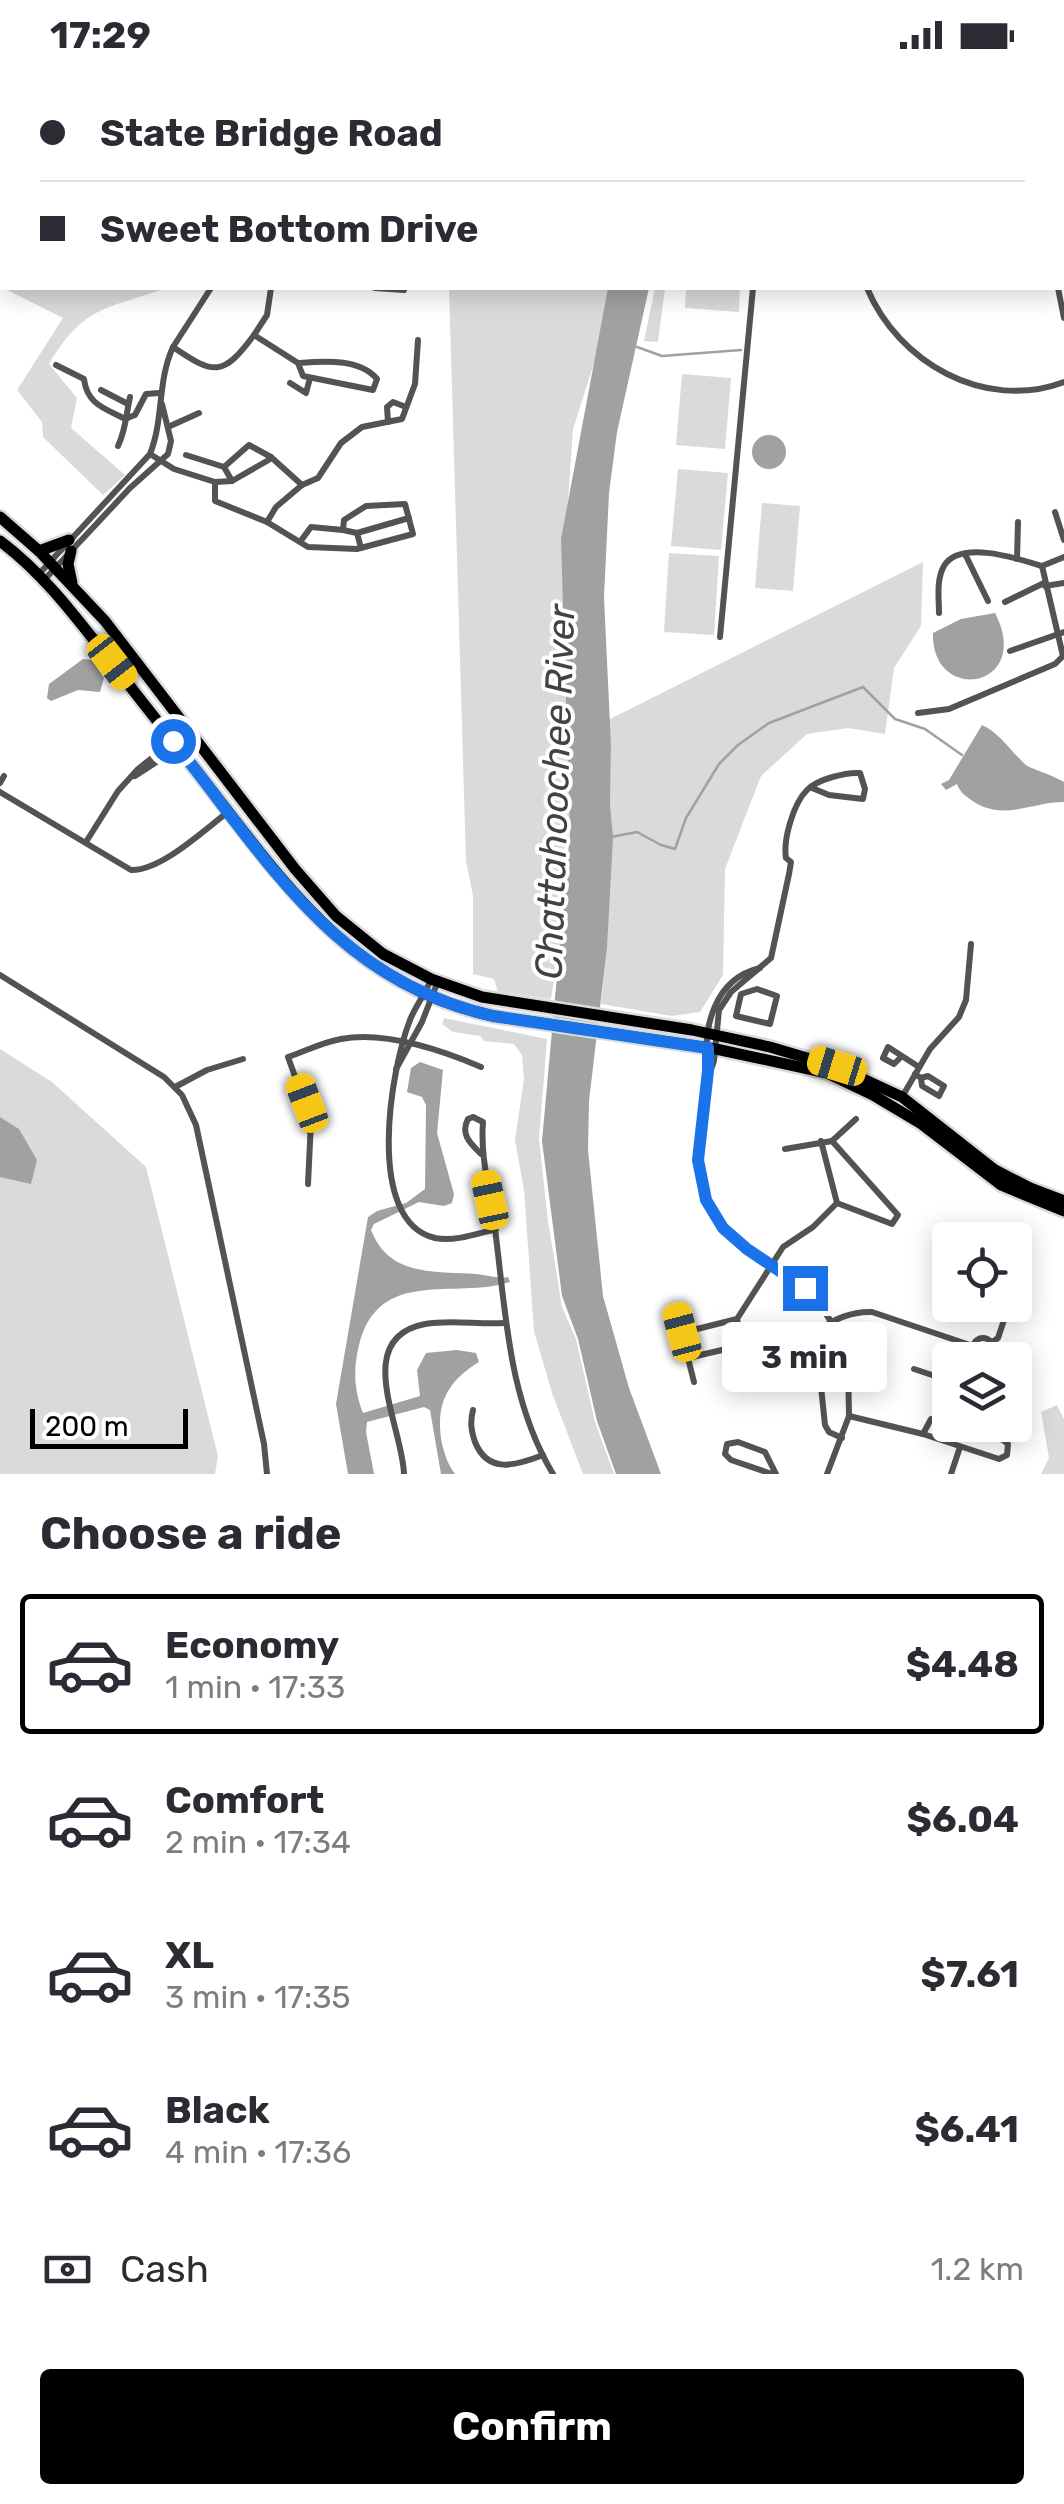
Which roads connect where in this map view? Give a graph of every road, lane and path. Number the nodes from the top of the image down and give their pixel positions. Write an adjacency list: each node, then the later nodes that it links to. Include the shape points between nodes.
1 (209, 290): 9 (street)
2 (271, 290): 7 (street)
3 (753, 290): 57 (street)
4 (867, 290): 13 (street, via 894,336 949,376 1022,390)
5 (1058, 290): 6 (street)
6 (1064, 318)
7 (254, 335): 9 (street, via 221,368 202,367); 10 (street)
8 (418, 340): 17 (street)
9 (172, 347): 16 (street)
10 (298, 362): 12 (street); 12 (street, via 353,364 378,379 373,390 361,390)
11 (56, 366): 19 (street, via 84,378 93,402)
12 (310, 378): 14 (street, via 306,393)
13 (1064, 382)
14 (290, 383)
15 (101, 390): 19 (street, via 129,400)
16 (160, 394): 19 (street, via 146,394 135,415); 21 (street); 23 (street)
17 (406, 407): 20 (street, via 402,419); 20 (street, via 387,407)
18 (199, 413): 21 (street)
19 (125, 419): 22 (street)
20 (388, 422): 30 (street, via 362,427 341,443 318,478)
21 (168, 427): 26 (street, via 172,441)
22 (118, 446)
23 (150, 454): 26 (street); 41 (street)
24 (186, 455): 27 (street)
25 (272, 458): 27 (street, via 249,444); 28 (street); 30 (street)
26 (162, 462): 29 (street); 41 (street)
27 (224, 467): 28 (street)
28 (232, 481): 29 (street)
29 (215, 482): 34 (street, via 216,502)
30 (302, 485): 34 (street)
31 (1054, 512): 38 (street)
32 (0, 517): 43 (highway)
33 (409, 518): 36 (street, via 405,504 366,506 344,520); 37 (street); 42 (street, via 414,534)
34 (267, 522): 40 (street)
35 (1018, 522): 46 (street)
36 (344, 530): 37 (street); 40 (street, via 311,527)
37 (357, 533): 42 (street)
38 (1063, 535)
39 (0, 541): 49 (highway)
40 (300, 542): 42 (street)
41 (70, 546): 43 (highway); 47 (street); 52 (highway)
42 (361, 548)
43 (39, 551): 47 (highway)
44 (965, 554): 46 (street); 53 (street); 55 (street, via 944,565)
45 (1064, 557): 48 (street)
46 (1018, 559): 48 (street)
47 (53, 565): 49 (street); 52 (highway)
48 (1042, 566): 51 (street)
49 (41, 578): 60 (highway)
50 (1064, 583): 51 (street)
51 (1045, 584): 54 (street); 56 (street)
52 (74, 587): 67 (highway, via 336,916 383,954)
53 (988, 601)
54 (1005, 602)
55 (939, 613)
56 (1061, 633): 58 (street); 59 (street, via 1063,656 1055,664 949,709)
57 (720, 637)
58 (1010, 651)
59 (918, 712)
60 (170, 748): 63 (highway); 64 (street, via 118,791)
61 (812, 788): 61 (street, via 851,772 860,773 865,789 863,798); 69 (street, via 790,825 784,854 790,874 771,958)
62 (0, 792): 64 (street)
63 (228, 812): 64 (street, via 145,870 131,870); 68 (highway, via 321,924 394,981)
64 (86, 842)
65 (971, 944): 77 (street, via 966,1000)
66 (0, 975): 78 (street)
67 (435, 980): 68 (street); 71 (highway, via 482,997 616,1018)
68 (428, 996): 71 (highway, via 537,1024); 72 (street); 72 (street, via 410,1018)
69 (716, 1010): 70 (street); 71 (street)
70 (736, 1016): 70 (street, via 770,1024 777,996 746,991)
71 (712, 1042): 76 (highway); 79 (highway, via 837,1066); 90 (street, via 698,1160 706,1200 723,1228)
72 (407, 1044): 75 (street); 85 (street, via 352,1038 288,1056 310,1121); 89 (street, via 395,1070 390,1158 400,1213 436,1238)
73 (902, 1056): 73 (street, via 894,1064 883,1058 888,1047); 77 (street)
74 (242, 1059): 78 (street)
75 (481, 1067)
76 (826, 1073): 79 (highway, via 837,1071); 88 (highway, via 920,1123 1000,1185)
77 (919, 1073): 79 (street)
78 (175, 1087): 111 (street, via 196,1125)
79 (902, 1096): 86 (highway, via 995,1170)
80 (856, 1118): 82 (street)
81 (821, 1141): 82 (street); 83 (street); 87 (street)
82 (832, 1141): 87 (street, via 898,1215 892,1224)
83 (785, 1149)
84 (482, 1154): 84 (street, via 483,1122 468,1118 464,1131); 89 (street)
85 (308, 1184)
86 (1064, 1201)
87 (837, 1203): 90 (street, via 788,1242)
88 (1064, 1211)
89 (496, 1230): 94 (street)
90 (772, 1264): 92 (street); 93 (street, via 814,1296)
91 (675, 1307): 95 (street)
92 (736, 1320): 95 (street); 97 (street)
93 (832, 1322): 96 (street, via 872,1312); 104 (street, via 848,1364); 107 (street, via 816,1339 825,1426)
94 (504, 1323): 110 (street, via 521,1406); 112 (street, via 438,1322 409,1330 391,1346 384,1366)
95 (682, 1332): 98 (street)
96 (961, 1342)
97 (743, 1345): 98 (street); 101 (street)
98 (688, 1358): 102 (street)
99 (914, 1369): 100 (street)
100 (932, 1375)
101 (750, 1376)
102 (694, 1382)
103 (473, 1410): 110 (street, via 471,1429 486,1462 505,1466)
104 (849, 1416): 106 (street); 107 (street)
105 (932, 1419): 106 (street)
106 (923, 1434): 109 (street)
107 (842, 1438): 115 (street)
108 (1004, 1442): 109 (street, via 1009,1450 999,1459)
109 (960, 1447): 116 (street)
110 (542, 1456): 113 (street)
111 (266, 1474)
112 (404, 1474)
113 (552, 1474)
114 (774, 1474): 114 (street, via 766,1452 727,1444 731,1460)
115 (828, 1474)
116 (951, 1474)

